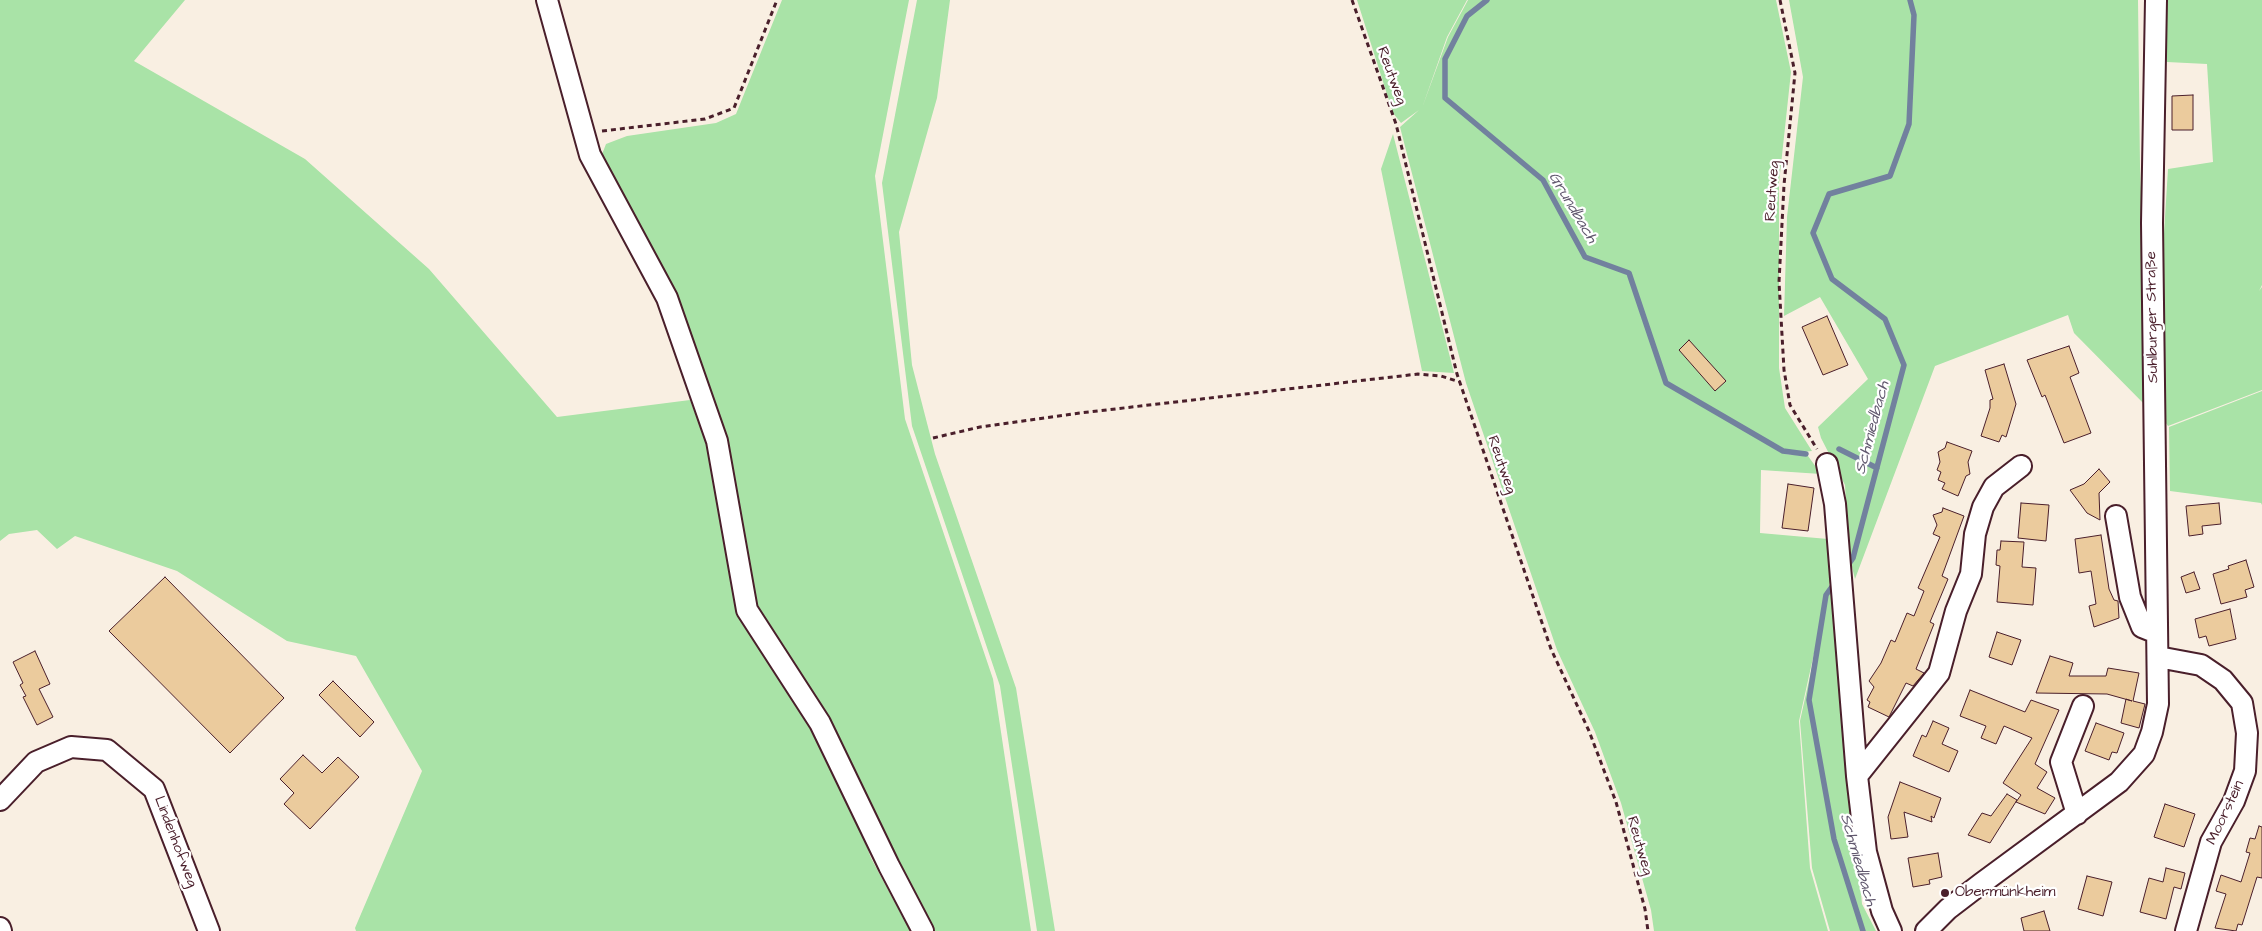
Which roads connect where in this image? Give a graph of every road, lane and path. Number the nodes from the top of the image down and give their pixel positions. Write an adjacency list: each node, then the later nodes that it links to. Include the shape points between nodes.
1 (547, 0): 6 (street)
2 (777, 0): 6 (path, via 734,108 705,119)
3 (1352, 0): 7 (path, Reutweg, via 1396,124)
4 (1780, 0): 9 (path, Reutweg, via 1795,73 1779,282 1784,370 1790,406)
5 (2156, 0): 12 (street, Suhlburger Straße, via 2152,223)
6 (584, 133): 19 (street, via 590,156 667,298 717,441 747,610 820,723 888,866)
7 (1460, 382): 8 (path, via 1418,374 1080,413 980,427); 20 (path, Reutweg, via 1551,649 1589,731 1616,802)
8 (933, 438)
9 (1827, 464): 15 (street, via 1835,504)
10 (2021, 466): 15 (street, via 1994,487 1983,507 1975,534 1971,574 1956,611 1939,673)
11 (2116, 516): 12 (street, via 2130,597 2142,627)
12 (2157, 634): 13 (street, Suhlburger Straße)
13 (2158, 657): 17 (street, Suhlburger Straße, via 2158,704 2144,754 2119,782); 23 (street, Moorstein, via 2201,665 2223,680 2242,703 2247,733 2245,771 2234,801 2211,842)
14 (2083, 706): 17 (street, via 2061,762)
15 (1856, 776): 21 (street, via 1866,852 1882,911)
16 (0, 800): 18 (street, Lindenhofweg, via 36,762 71,747 107,750 154,789)
17 (2077, 814): 22 (street, Suhlburger Straße, via 1948,909)
18 (209, 931)
19 (923, 931)
20 (1648, 931)
21 (1891, 931)
22 (1926, 931)
23 (2186, 931)

